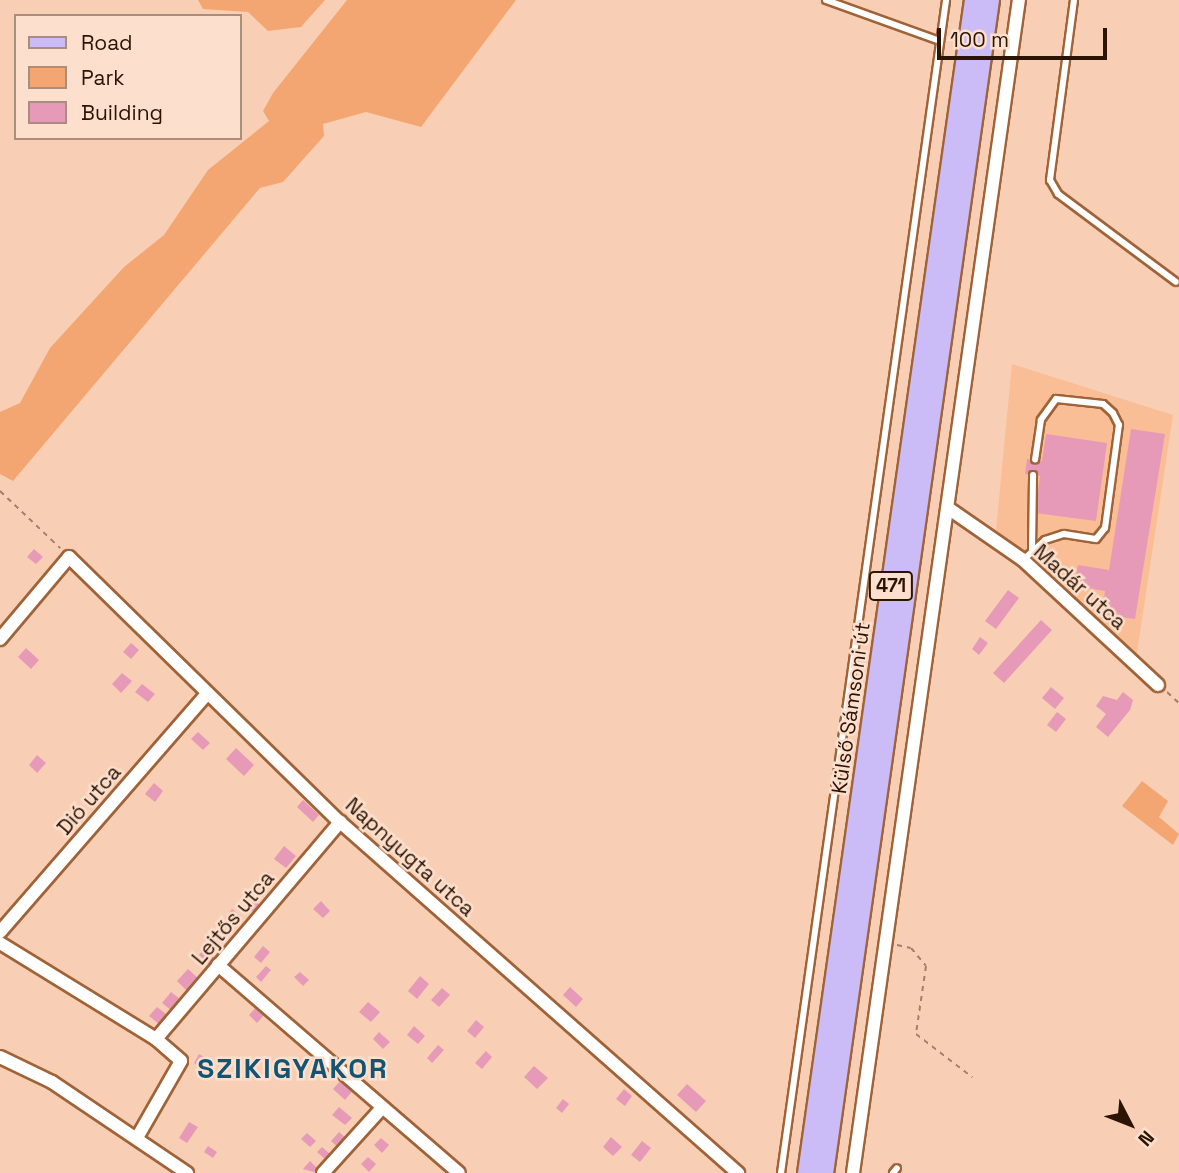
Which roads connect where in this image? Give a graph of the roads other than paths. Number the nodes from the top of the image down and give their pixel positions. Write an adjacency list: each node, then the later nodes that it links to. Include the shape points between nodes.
1 (826, 0): 7 (lane)
2 (946, 0): 7 (lane)
3 (974, 0): 29 (main road, Külső Sámsoni út / 471)
4 (989, 0): 30 (main road, Külső Sámsoni út / 471)
5 (1019, 0): 11 (street)
6 (1074, 0): 8 (lane, via 1050,180 1058,194)
7 (940, 41): 28 (lane)
8 (1176, 282)
9 (1035, 460): 12 (lane, via 1041,420 1056,399 1103,404 1113,413 1119,425 1105,528 1096,538 1064,534)
10 (1033, 475): 12 (lane)
11 (948, 508): 12 (street, Madár utca); 31 (street)
12 (1028, 555): 14 (street, Madár utca)
13 (0, 639): 15 (street, Napnyugta utca, via 69,556)
14 (1158, 685)
15 (208, 694): 16 (street, Napnyugta utca); 17 (street, Dió utca)
16 (340, 822): 19 (street, Lejtős utca); 27 (street, Napnyugta utca)
17 (0, 932)
18 (0, 943): 20 (street)
19 (219, 965): 20 (street, Lejtős utca); 22 (street)
20 (156, 1039): 23 (street, via 181,1061)
21 (0, 1057): 23 (street)
22 (382, 1108): 25 (street); 26 (street)
23 (138, 1136): 24 (street)
24 (187, 1173)
25 (323, 1173)
26 (459, 1173)
27 (738, 1173)
28 (781, 1173)
29 (807, 1173)
30 (822, 1173)
31 (853, 1173)

